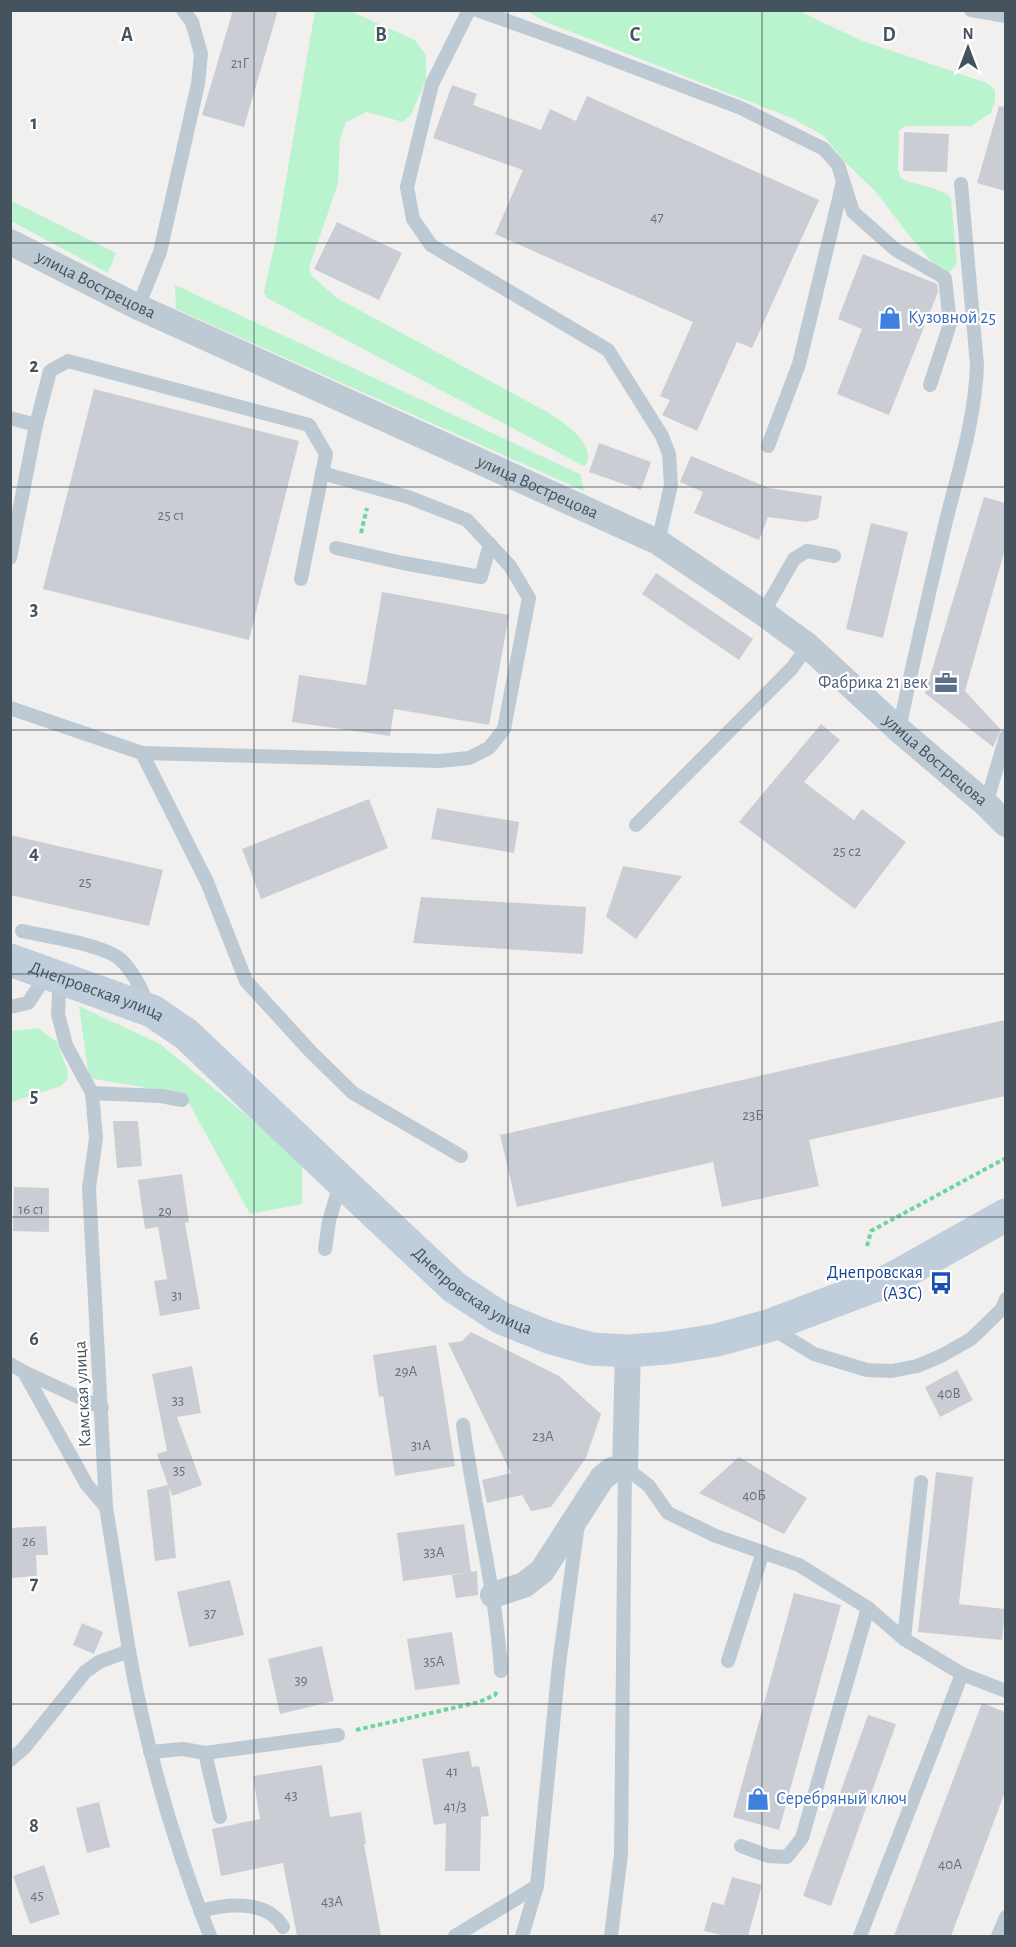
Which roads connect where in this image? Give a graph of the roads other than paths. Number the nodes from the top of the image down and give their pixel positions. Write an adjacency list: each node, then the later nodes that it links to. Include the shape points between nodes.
1 (183, 10): 9 (lane, via 192,22 201,54 198,84 160,252)
2 (468, 10): 15 (lane, via 432,84 407,187 413,219 431,245 608,350 662,436 669,454 671,485)
3 (477, 10): 6 (lane, via 741,108 824,149 838,165)
4 (971, 10): 5 (lane)
5 (1005, 16)
6 (843, 182): 10 (lane, via 854,212 896,250 945,278 950,324); 13 (lane, via 799,364)
7 (961, 184): 24 (lane, via 977,365 976,393)
8 (10, 242): 9 (street, улица Вострецова)
9 (138, 307): 15 (street, улица Вострецова)
10 (930, 386)
11 (10, 418): 12 (lane)
12 (36, 425): 14 (lane, via 50,371 68,361 309,425 326,454); 19 (lane)
13 (768, 446)
14 (322, 473): 16 (lane, via 408,497 467,520); 20 (lane)
15 (658, 542): 21 (street, улица Вострецова)
16 (490, 544): 17 (lane, via 480,577); 26 (lane, via 510,566 529,598 504,729 489,748 469,758 440,761)
17 (336, 548)
18 (834, 556): 21 (lane, via 807,551 794,559)
19 (10, 558)
20 (300, 579)
21 (763, 613): 22 (street, улица Вострецова)
22 (808, 646): 24 (street, улица Вострецова); 29 (lane, via 792,668)
23 (10, 708): 26 (lane)
24 (899, 730): 27 (street, улица Вострецова)
25 (1005, 736): 27 (lane)
26 (142, 753): 36 (lane, via 207,882 246,981 353,1093)
27 (986, 804): 28 (street, улица Вострецова)
28 (1005, 824)
29 (636, 825)
30 (16, 945): 31 (main road, Днепровская улица); 33 (lane, via 99,949 120,959)
31 (54, 974): 32 (lane, via 28,1004); 33 (main road, Днепровская улица); 34 (lane, Камская улица, via 66,1045)
32 (10, 1007)
33 (152, 1011): 37 (main road, Днепровская улица, via 186,1034)
34 (92, 1093): 35 (lane); 45 (lane, Камская улица, via 96,1138 89,1188)
35 (182, 1100)
36 (461, 1156)
37 (340, 1182): 39 (lane); 42 (main road, Днепровская улица, via 454,1287 501,1318 550,1338 592,1349)
38 (1005, 1215): 41 (main road, Днепровская улица, via 890,1280)
39 (325, 1249)
40 (1005, 1299): 41 (lane, via 1002,1309 971,1339 917,1366 892,1371 867,1370 814,1354)
41 (768, 1326): 42 (main road, Днепровская улица, via 707,1342)
42 (628, 1351): 47 (street)
43 (10, 1364): 44 (lane)
44 (24, 1372): 45 (lane); 49 (lane, via 87,1485)
45 (102, 1408): 49 (lane, Камская улица)
46 (463, 1425): 52 (lane)
47 (625, 1467): 50 (street, via 602,1478); 51 (lane, via 649,1486 668,1513 716,1536); 73 (lane, via 621,1854)
48 (921, 1482): 54 (lane)
49 (106, 1507): 55 (lane, Камская улица)
50 (580, 1510): 52 (street, via 542,1571 524,1585); 66 (lane, via 559,1664)
51 (763, 1552): 53 (lane, via 799,1565); 56 (lane)
52 (493, 1595): 57 (lane)
53 (868, 1608): 54 (lane); 65 (lane, via 802,1838 787,1857 768,1856)
54 (904, 1639): 58 (lane)
55 (129, 1651): 61 (lane, Камская улица); 63 (lane, via 99,1662 86,1672)
56 (728, 1661)
57 (501, 1671)
58 (962, 1674): 59 (lane); 74 (lane)
59 (1005, 1691)
60 (338, 1735): 62 (lane)
61 (150, 1752): 62 (lane, via 183,1749); 67 (lane, Камская улица)
62 (205, 1753): 64 (lane)
63 (10, 1760)
64 (220, 1817)
65 (741, 1846)
66 (537, 1886): 71 (lane); 72 (lane)
67 (200, 1911): 69 (lane, via 239,1905 255,1908 270,1914); 70 (lane, Камская улица)
68 (1005, 1917): 75 (lane)
69 (283, 1927)
70 (210, 1936)
71 (455, 1936)
72 (522, 1936)
73 (611, 1936)
74 (860, 1936)
75 (998, 1936)

